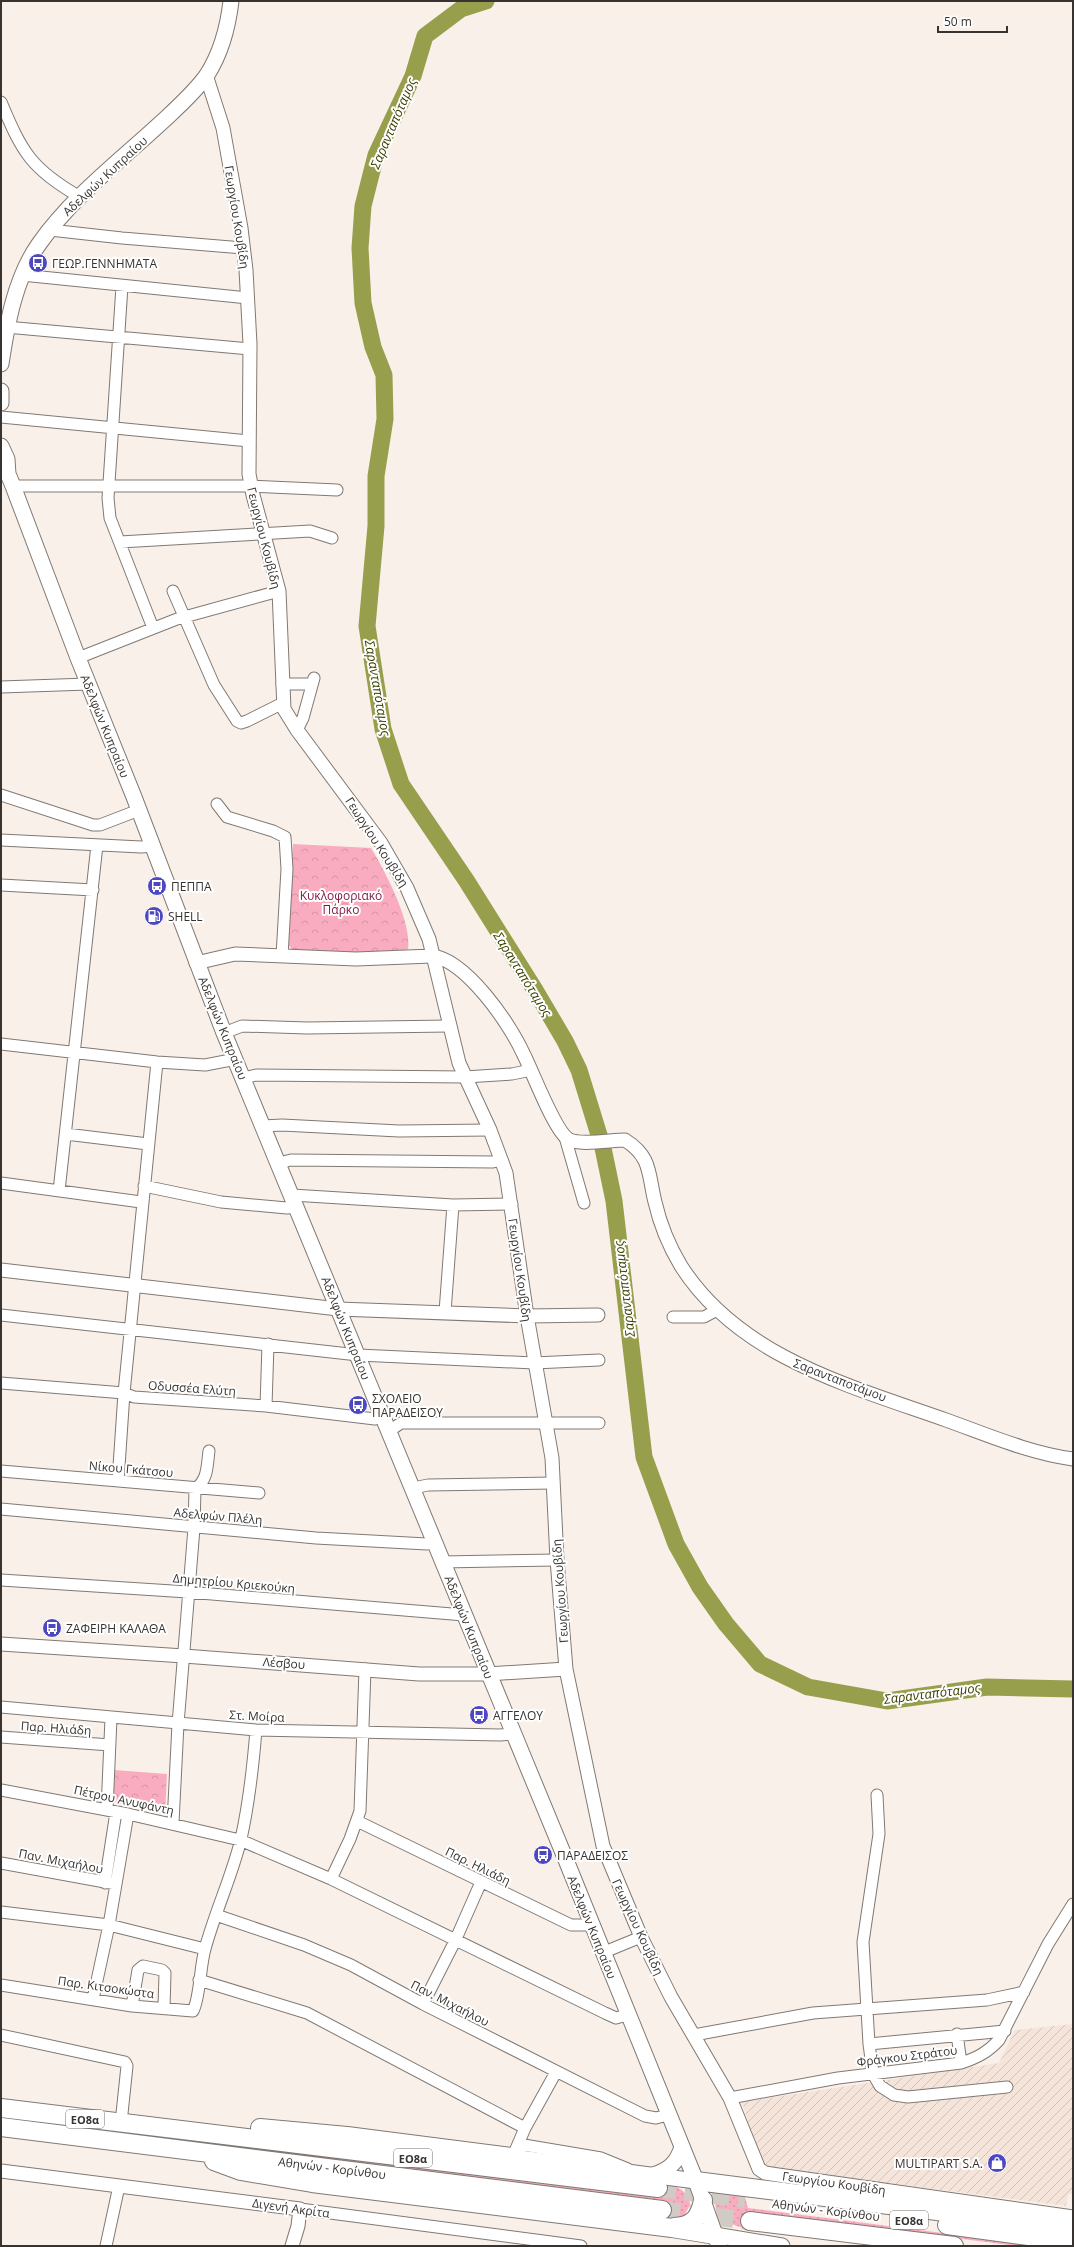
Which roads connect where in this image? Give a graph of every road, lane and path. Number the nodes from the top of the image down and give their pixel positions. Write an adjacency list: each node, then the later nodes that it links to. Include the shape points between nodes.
1 (231, 1): 2 (main road, Αδελφών Κυπραίου, via 218,55)
2 (206, 75): 4 (main road, Αδελφών Κυπραίου, via 173,112); 6 (street, Γεωργίου Κουβίδη, via 223,128)
3 (1, 102): 4 (street, via 16,138 28,156 58,185)
4 (80, 197): 5 (main road, Αδελφών Κυπραίου)
5 (50, 230): 6 (street); 7 (main road, Αδελφών Κυπραίου, via 38,245)
6 (243, 248): 9 (street, Γεωργίου Κουβίδη)
7 (22, 275): 8 (street); 10 (main road, Αδελφών Κυπραίου)
8 (122, 286): 9 (street); 11 (street)
9 (248, 298): 12 (street, Γεωργίου Κουβίδη)
10 (6, 327): 11 (street); 13 (main road, Αδελφών Κυπραίου)
11 (118, 339): 12 (street); 17 (street)
12 (250, 349): 18 (street, Γεωργίου Κουβίδη)
13 (1, 364)
14 (1, 391): 15 (main road)
15 (1, 403)
16 (1, 417): 17 (street)
17 (112, 429): 18 (street); 21 (street)
18 (249, 441): 22 (street, Γεωργίου Κουβίδη)
19 (1, 446): 20 (main road, Αδελφών Κυπραίου, via 7,459)
20 (6, 475): 21 (street); 31 (main road, Αδελφών Κυπραίου)
21 (108, 486): 22 (street); 26 (street, via 110,518)
22 (250, 486): 23 (street); 24 (street, Γεωργίου Κουβίδη)
23 (337, 490)
24 (262, 533): 25 (street, via 310,531); 26 (street); 28 (street, Γεωργίου Κουβίδη)
25 (332, 538)
26 (120, 542): 30 (street)
27 (173, 591): 29 (street)
28 (279, 591): 29 (street); 33 (street, Γεωργίου Κουβίδη)
29 (185, 617): 30 (street); 35 (street, via 214,685 237,721 241,724 247,722)
30 (153, 628): 31 (street)
31 (78, 658): 32 (main road, Αδελφών Κυπραίου)
32 (88, 684): 34 (street); 39 (main road, Αδελφών Κυπραίου)
33 (282, 684): 35 (street, Γεωργίου Κουβίδη); 36 (street, via 313,681)
34 (1, 687)
35 (283, 703): 36 (street, Γεωργίου Κουβίδη)
36 (297, 730): 46 (street, Γεωργίου Κουβίδη, via 380,843 398,872 417,909 429,939)
37 (1, 795): 39 (street, via 93,825 100,825)
38 (217, 804): 45 (street, via 227,817 285,837 287,869)
39 (139, 810): 42 (main road, Αδελφών Κυπραίου)
40 (1, 840): 41 (street)
41 (97, 845): 42 (street); 44 (street)
42 (153, 846): 47 (main road, Αδελφών Κυπραίου)
43 (1, 885): 44 (street)
44 (92, 890): 51 (street)
45 (282, 956): 46 (street, via 356,959); 47 (street, via 235,954)
46 (432, 956): 48 (street, Γεωργίου Κουβίδη); 54 (street, via 442,957 450,962 473,983 515,1037)
47 (196, 963): 49 (main road, Αδελφών Κυπραίου)
48 (449, 1026): 49 (street, via 242,1026); 55 (street, Γεωργίου Κουβίδη)
49 (224, 1033): 52 (main road, Αδελφών Κυπραίου)
50 (1, 1044): 51 (street)
51 (74, 1052): 53 (street); 59 (street)
52 (236, 1060): 53 (street, via 205,1065); 56 (main road, Αδελφών Κυπραίου)
53 (157, 1062): 61 (street)
54 (531, 1070): 55 (street); 60 (street)
55 (465, 1077): 56 (street, via 256,1075); 58 (street, Γεωργίου Κουβίδη)
56 (243, 1078): 57 (main road, Αδελφών Κυπραίου)
57 (263, 1126): 58 (street, via 399,1131); 63 (main road, Αδελφών Κυπραίου)
58 (490, 1130): 62 (street, Γεωργίου Κουβίδη)
59 (66, 1134): 61 (street); 66 (street)
60 (565, 1137): 70 (street); 75 (street, Σαρανταποτάμου, via 573,1141 625,1140 636,1148 647,1161 660,1220 673,1252 689,1277)
61 (148, 1144): 65 (street)
62 (502, 1160): 63 (street, via 291,1160); 69 (street, Γεωργίου Κουβίδη)
63 (279, 1163): 67 (main road, Αδελφών Κυπραίου)
64 (1, 1183): 66 (street)
65 (144, 1186): 67 (street, via 221,1202 287,1208); 68 (street)
66 (59, 1191): 68 (street)
67 (295, 1201): 71 (street); 74 (main road, Αδελφών Κυπραίου)
68 (141, 1202): 73 (street)
69 (512, 1204): 71 (street); 79 (street, Γεωργίου Κουβίδη)
70 (584, 1204)
71 (453, 1205): 76 (street)
72 (1, 1270): 73 (street)
73 (134, 1284): 74 (street); 81 (street)
74 (338, 1308): 76 (street); 83 (main road, Αδελφών Κυπραίου)
75 (717, 1310): 80 (street, via 704,1317); 93 (street, Σαρανταποτάμου, via 772,1351 825,1376 1017,1446)
76 (445, 1312): 79 (street)
77 (1, 1315): 81 (street)
78 (598, 1315): 79 (street)
79 (527, 1316): 85 (street, Γεωργίου Κουβίδη)
80 (673, 1317)
81 (130, 1328): 82 (street); 87 (street)
82 (268, 1344): 83 (street); 88 (street)
83 (358, 1356): 85 (street); 90 (main road, Αδελφών Κυπραίου)
84 (599, 1360): 85 (street)
85 (534, 1362): 91 (street, Γεωργίου Κουβίδη)
86 (1, 1383): 87 (street, Οδυσσέα Ελύτη)
87 (124, 1393): 88 (street, Οδυσσέα Ελύτη, via 134,1398); 95 (street)
88 (266, 1406): 90 (street, Οδυσσέα Ελύτη, via 375,1418)
89 (599, 1423): 91 (street)
90 (386, 1424): 91 (street); 97 (main road, Αδελφών Κυπραίου)
91 (546, 1425): 96 (street, Γεωργίου Κουβίδη, via 552,1458)
92 (209, 1451): 98 (street, via 207,1473 202,1484)
93 (1073, 1459)
94 (1, 1471): 95 (street, Νίκου Γκάτσου)
95 (118, 1481): 98 (street, Νίκου Γκάτσου)
96 (553, 1483): 97 (street, via 428,1485); 103 (street, Γεωργίου Κουβίδη)
97 (414, 1488): 102 (main road, Αδελφών Κυπραίου)
98 (195, 1489): 99 (street, Νίκου Γκάτσου); 101 (street)
99 (259, 1493)
100 (1, 1509): 101 (street, Αδελφών Πλέλη)
101 (194, 1528): 102 (street, Αδελφών Πλέλη, via 316,1538 427,1544); 106 (street)
102 (433, 1541): 104 (main road, Αδελφών Κυπραίου)
103 (557, 1560): 104 (street); 111 (street, Γεωργίου Κουβίδη)
104 (442, 1562): 107 (main road, Αδελφών Κυπραίου)
105 (1, 1580): 106 (street, Δημητρίου Κριεκούκη)
106 (188, 1592): 107 (street, Δημητρίου Κριεκούκη); 109 (street)
107 (464, 1615): 112 (main road, Αδελφών Κυπραίου)
108 (1, 1644): 109 (street, Λέσβου)
109 (184, 1656): 110 (street, Λέσβου); 115 (street)
110 (365, 1669): 112 (street, Λέσβου, via 419,1674); 117 (street)
111 (566, 1670): 112 (street, Λέσβου); 137 (street, Γεωργίου Κουβίδη, via 603,1846)
112 (488, 1674): 118 (main road, Αδελφών Κυπραίου)
113 (1, 1707): 114 (street, Στ. Μοίρα)
114 (111, 1718): 115 (street, Στ. Μοίρα); 120 (street)
115 (178, 1724): 116 (street, Στ. Μοίρα); 126 (street)
116 (256, 1730): 117 (street, Στ. Μοίρα); 127 (street, via 252,1784)
117 (362, 1733): 118 (street, Στ. Μοίρα); 125 (street, via 360,1811)
118 (512, 1734): 136 (main road, Αδελφών Κυπραίου)
119 (1, 1738): 120 (street, Παρ. Ηλιάδη)
120 (110, 1745): 123 (street)
121 (1, 1790): 123 (street, Πέτρου Ανυφάντη)
122 (877, 1794): 148 (street, via 879,1834 864,1942)
123 (112, 1811): 124 (street, Πέτρου Ανυφάντη); 131 (street)
124 (128, 1814): 126 (street, Πέτρου Ανυφάντη); 131 (street)
125 (357, 1822): 129 (street); 130 (street, Παρ. Ηλιάδη)
126 (173, 1824): 127 (street, Πέτρου Ανυφάντη)
127 (240, 1840): 129 (street, Πέτρου Ανυφάντη); 134 (street)
128 (1, 1863): 131 (street, Παν. Μιχαήλου)
129 (331, 1879): 138 (street, Πέτρου Ανυφάντη)
130 (481, 1882): 136 (street, Παρ. Ηλιάδη, via 572,1925); 138 (street)
131 (111, 1883): 135 (street)
132 (1073, 1904): 143 (street, Φράγκου Στράτου, via 1048,1944)
133 (1, 1912): 135 (street)
134 (216, 1915): 139 (street); 145 (street, Παν. Μιχαήλου, via 330,1955)
135 (109, 1925): 139 (street); 144 (street)
136 (591, 1925): 140 (main road, Αδελφών Κυπραίου)
137 (641, 1937): 140 (street); 153 (street, Γεωργίου Κουβίδη, via 671,1997)
138 (455, 1941): 145 (street); 149 (street, Πέτρου Ανυφάντη, via 616,2018)
139 (205, 1949): 141 (street)
140 (602, 1953): 149 (main road, Αδελφών Κυπραίου)
141 (198, 1980): 147 (street, Παρ. Κιτσοκώστα, via 194,2011); 164 (street, via 307,2013)
142 (1, 1985): 144 (street, Παρ. Κιτσοκώστα)
143 (1024, 1992): 148 (street, via 987,2000); 150 (street, Φράγκου Στράτου)
144 (92, 1999): 146 (street, Παρ. Κιτσοκώστα)
145 (423, 2004): 156 (street, Παν. Μιχαήλου)
146 (132, 2006): 147 (street, Παρ. Κιτσοκώστα); 147 (street, via 138,1970 143,1966 165,1973)
147 (164, 2008)
148 (866, 2008): 153 (street, via 778,2018); 154 (street)
149 (627, 2015): 161 (main road, Αδελφών Κυπραίου)
150 (1005, 2031): 151 (street); 155 (street, Φράγκου Στράτου, via 990,2050)
151 (957, 2034): 154 (street); 155 (street)
152 (1, 2035): 162 (street, via 125,2062 127,2066)
153 (694, 2035): 159 (street, Γεωργίου Κουβίδη)
154 (869, 2044): 157 (street)
155 (961, 2063): 157 (street, Φράγκου Στράτου)
156 (556, 2072): 161 (street, Παν. Μιχαήλου, via 645,2116 656,2118); 164 (street)
157 (873, 2074): 158 (street, via 880,2086 894,2095 908,2097); 159 (street, Φράγκου Στράτου)
158 (1007, 2087)
159 (730, 2098): 177 (street, Γεωργίου Κουβίδη, via 754,2160 765,2173)
160 (1, 2108): 162 (highway, Αθηνών - Κορίνθου / ΕΟ8α)
161 (668, 2115): 166 (main road, Αδελφών Κυπραίου)
162 (121, 2123): 165 (highway, Αθηνών - Κορίνθου / ΕΟ8α)
163 (1, 2127): 167 (highway, Αθηνών - Κορίνθου / ΕΟ8α)
164 (525, 2128): 168 (street)
165 (169, 2129): 168 (highway, via 226,2126); 170 (highway, Αθηνών - Κορίνθου / ΕΟ8α)
166 (682, 2147): 170 (main road, via 674,2164); 171 (main road, Αδελφών Κυπραίου)
167 (181, 2149): 176 (highway, Αθηνών - Κορίνθου / ΕΟ8α); 179 (highway, via 241,2171 312,2183)
168 (515, 2151): 170 (main road, via 635,2173)
169 (1, 2171): 172 (street, Διγενή Ακρίτα)
170 (655, 2181): 171 (main road)
171 (696, 2181): 173 (highway); 174 (main road, Αδελφών Κυπραίου)
172 (119, 2186): 175 (street, Διγενή Ακρίτα); 185 (street)
173 (739, 2193): 174 (highway, via 721,2190); 180 (highway); 183 (highway, Αθηνών - Κορίνθου / ΕΟ8α)
174 (706, 2207): 179 (highway, via 694,2222); 181 (main road, Αδελφών Κυπραίου)
175 (300, 2209): 182 (street, Διγενή Ακρίτα); 186 (street)
176 (662, 2210)
177 (1073, 2217)
178 (750, 2221): 189 (highway, Αθηνών - Κορίνθου / ΕΟ8α)
179 (672, 2228): 181 (highway)
180 (1073, 2228)
181 (717, 2241): 184 (main road)
182 (519, 2242): 187 (street, Διγενή Ακρίτα)
183 (1073, 2242)
184 (748, 2244): 188 (main road)
185 (106, 2246)
186 (292, 2246)
187 (581, 2246)
188 (782, 2246)
189 (954, 2246)

